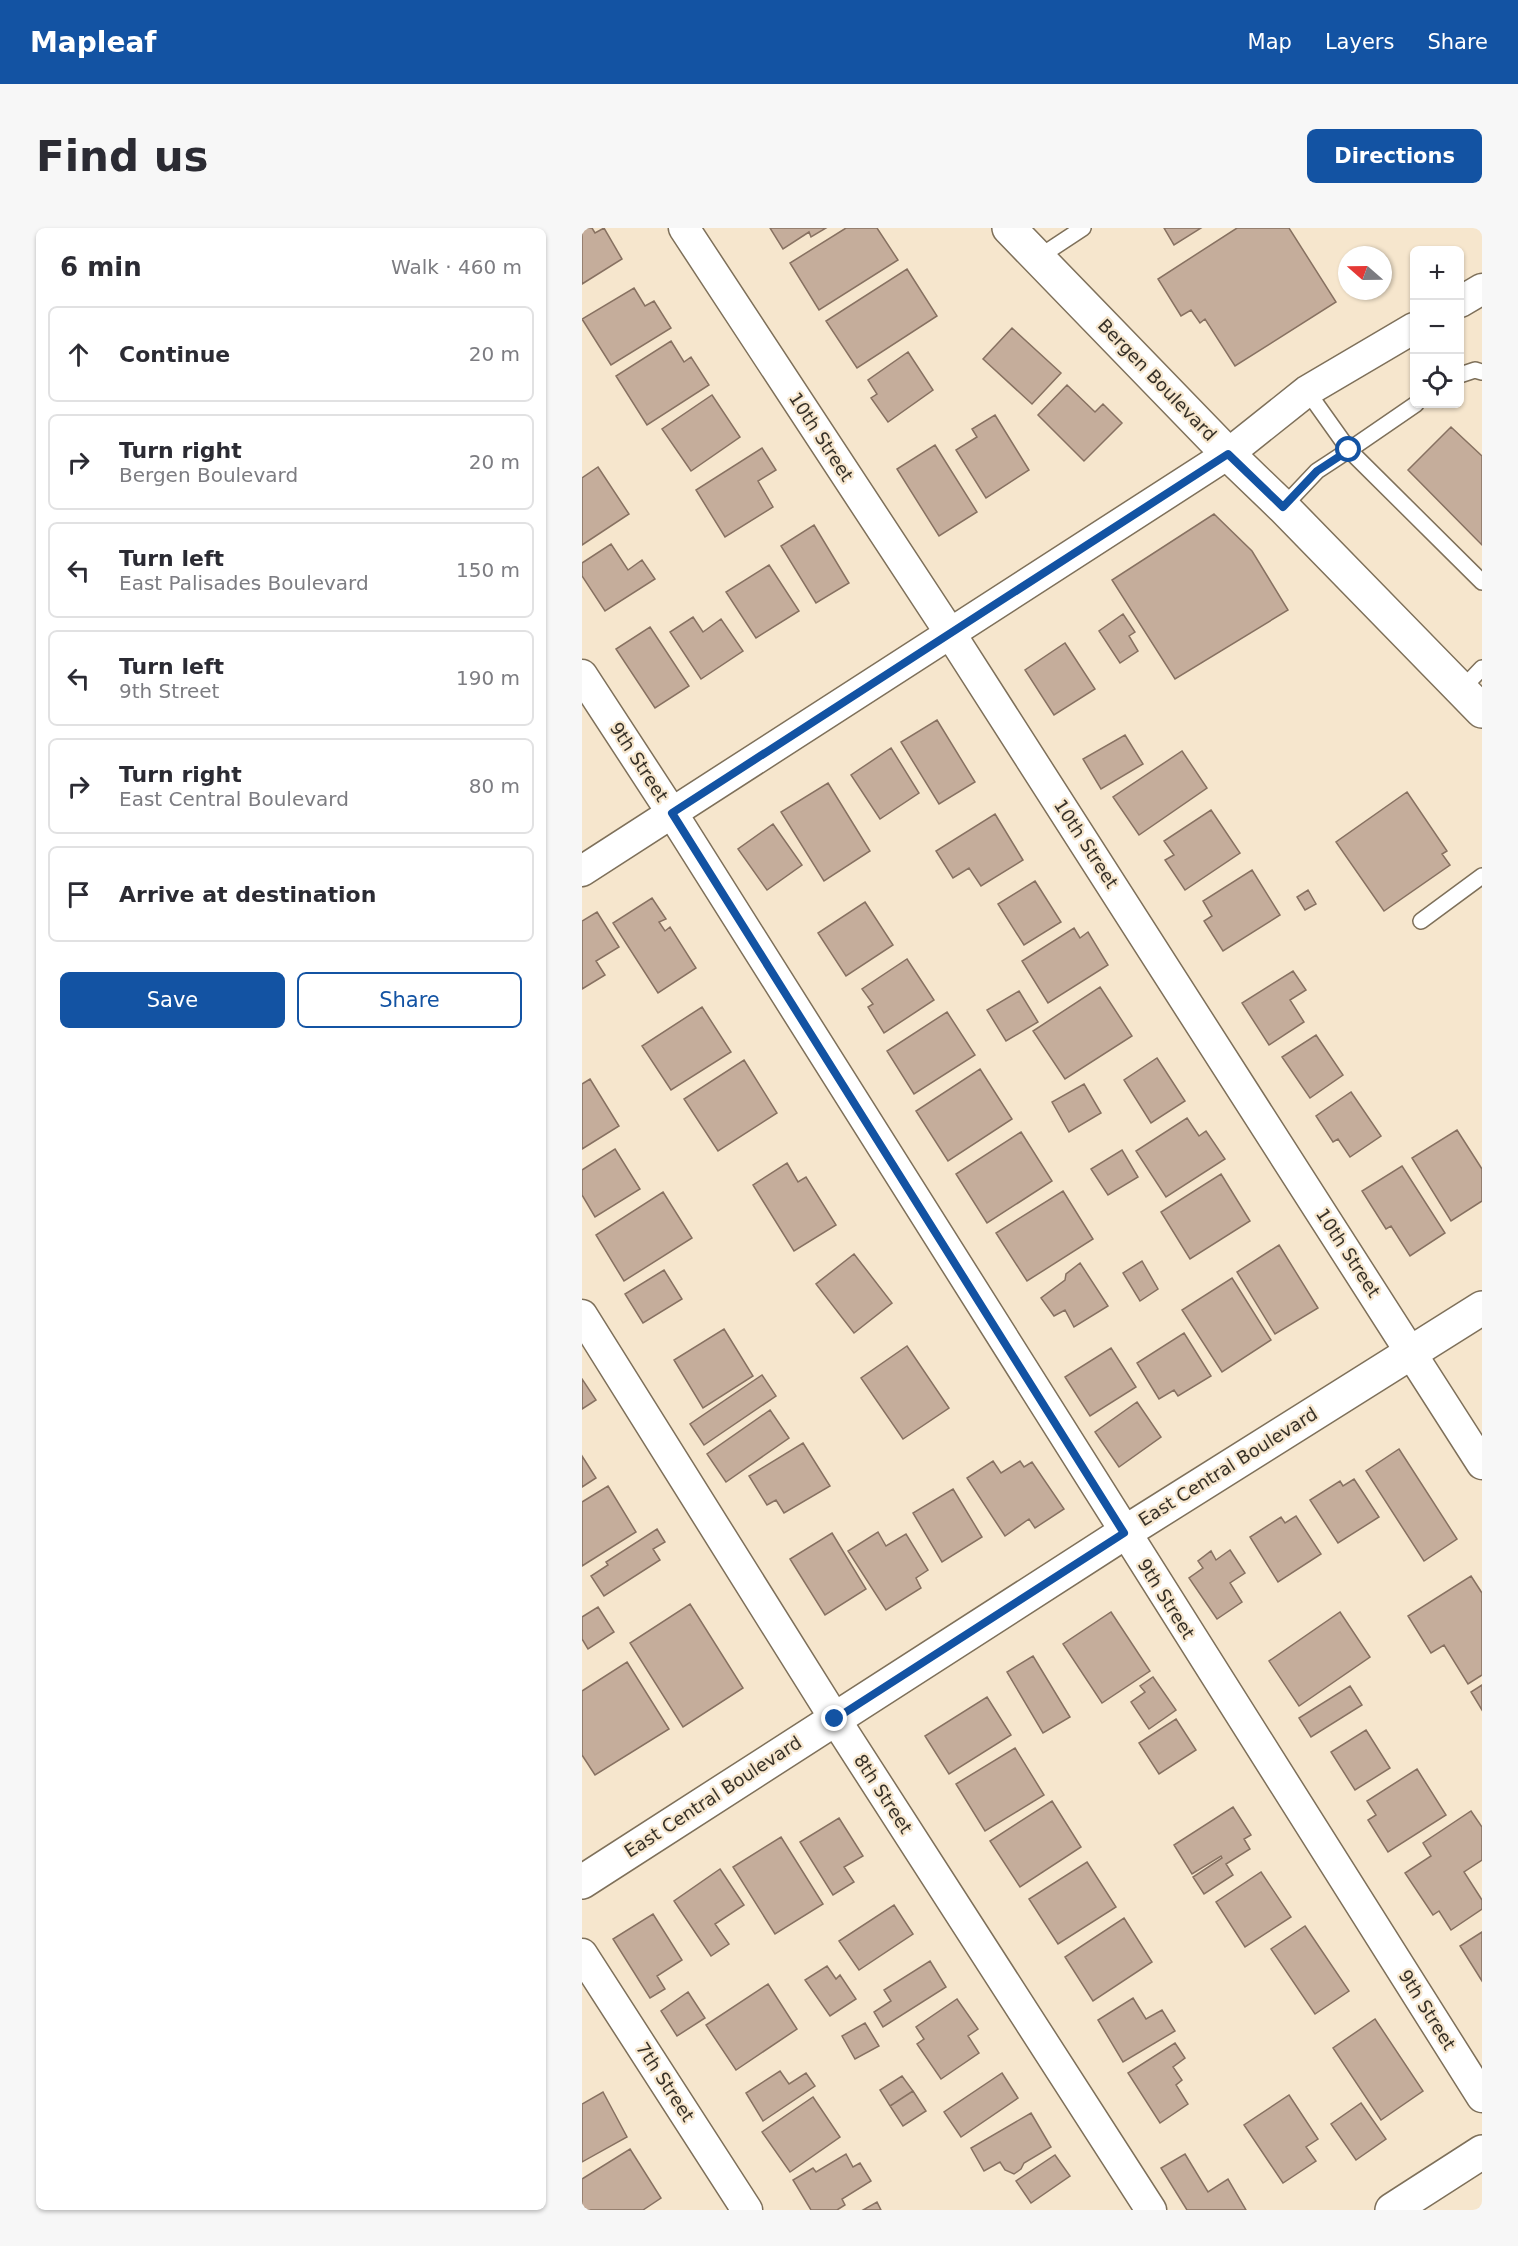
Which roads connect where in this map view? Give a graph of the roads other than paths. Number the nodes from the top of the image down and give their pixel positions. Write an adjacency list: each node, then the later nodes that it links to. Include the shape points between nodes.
1 (684, 228): 16 (street, 10th Street)
2 (1009, 228): 4 (main road, Bergen Boulevard)
3 (1083, 228): 4 (lane)
4 (1039, 257): 13 (main road, Bergen Boulevard)
5 (1482, 289): 6 (street)
6 (1463, 300)
7 (1410, 330): 10 (street)
8 (1482, 372): 9 (lane)
9 (1464, 374)
10 (1307, 391): 12 (lane); 13 (street)
11 (1410, 408): 12 (lane)
12 (1349, 450): 14 (lane, via 1317,471); 15 (lane)
13 (1228, 454): 14 (main road, Bergen Boulevard); 16 (street)
14 (1283, 507): 18 (main road, Bergen Boulevard)
15 (1482, 582)
16 (950, 633): 19 (street); 25 (street, 10th Street)
17 (582, 675): 19 (street, 9th Street)
18 (1475, 690)
19 (672, 813): 20 (street); 27 (street, 9th Street)
20 (582, 870)
21 (1482, 876): 22 (lane)
22 (1420, 921)
23 (1482, 1308): 25 (main road, East Central Boulevard)
24 (582, 1315): 28 (street, 8th Street)
25 (1412, 1353): 26 (street, 10th Street); 27 (main road, East Central Boulevard)
26 (1482, 1464)
27 (1124, 1533): 28 (main road, East Central Boulevard); 31 (street, 9th Street)
28 (835, 1719): 29 (main road, East Central Boulevard); 34 (street, 8th Street)
29 (582, 1882)
30 (582, 1954): 33 (street, 7th Street)
31 (1482, 2097)
32 (1482, 2152): 35 (main road)
33 (747, 2210)
34 (1151, 2210)
35 (1392, 2210)

